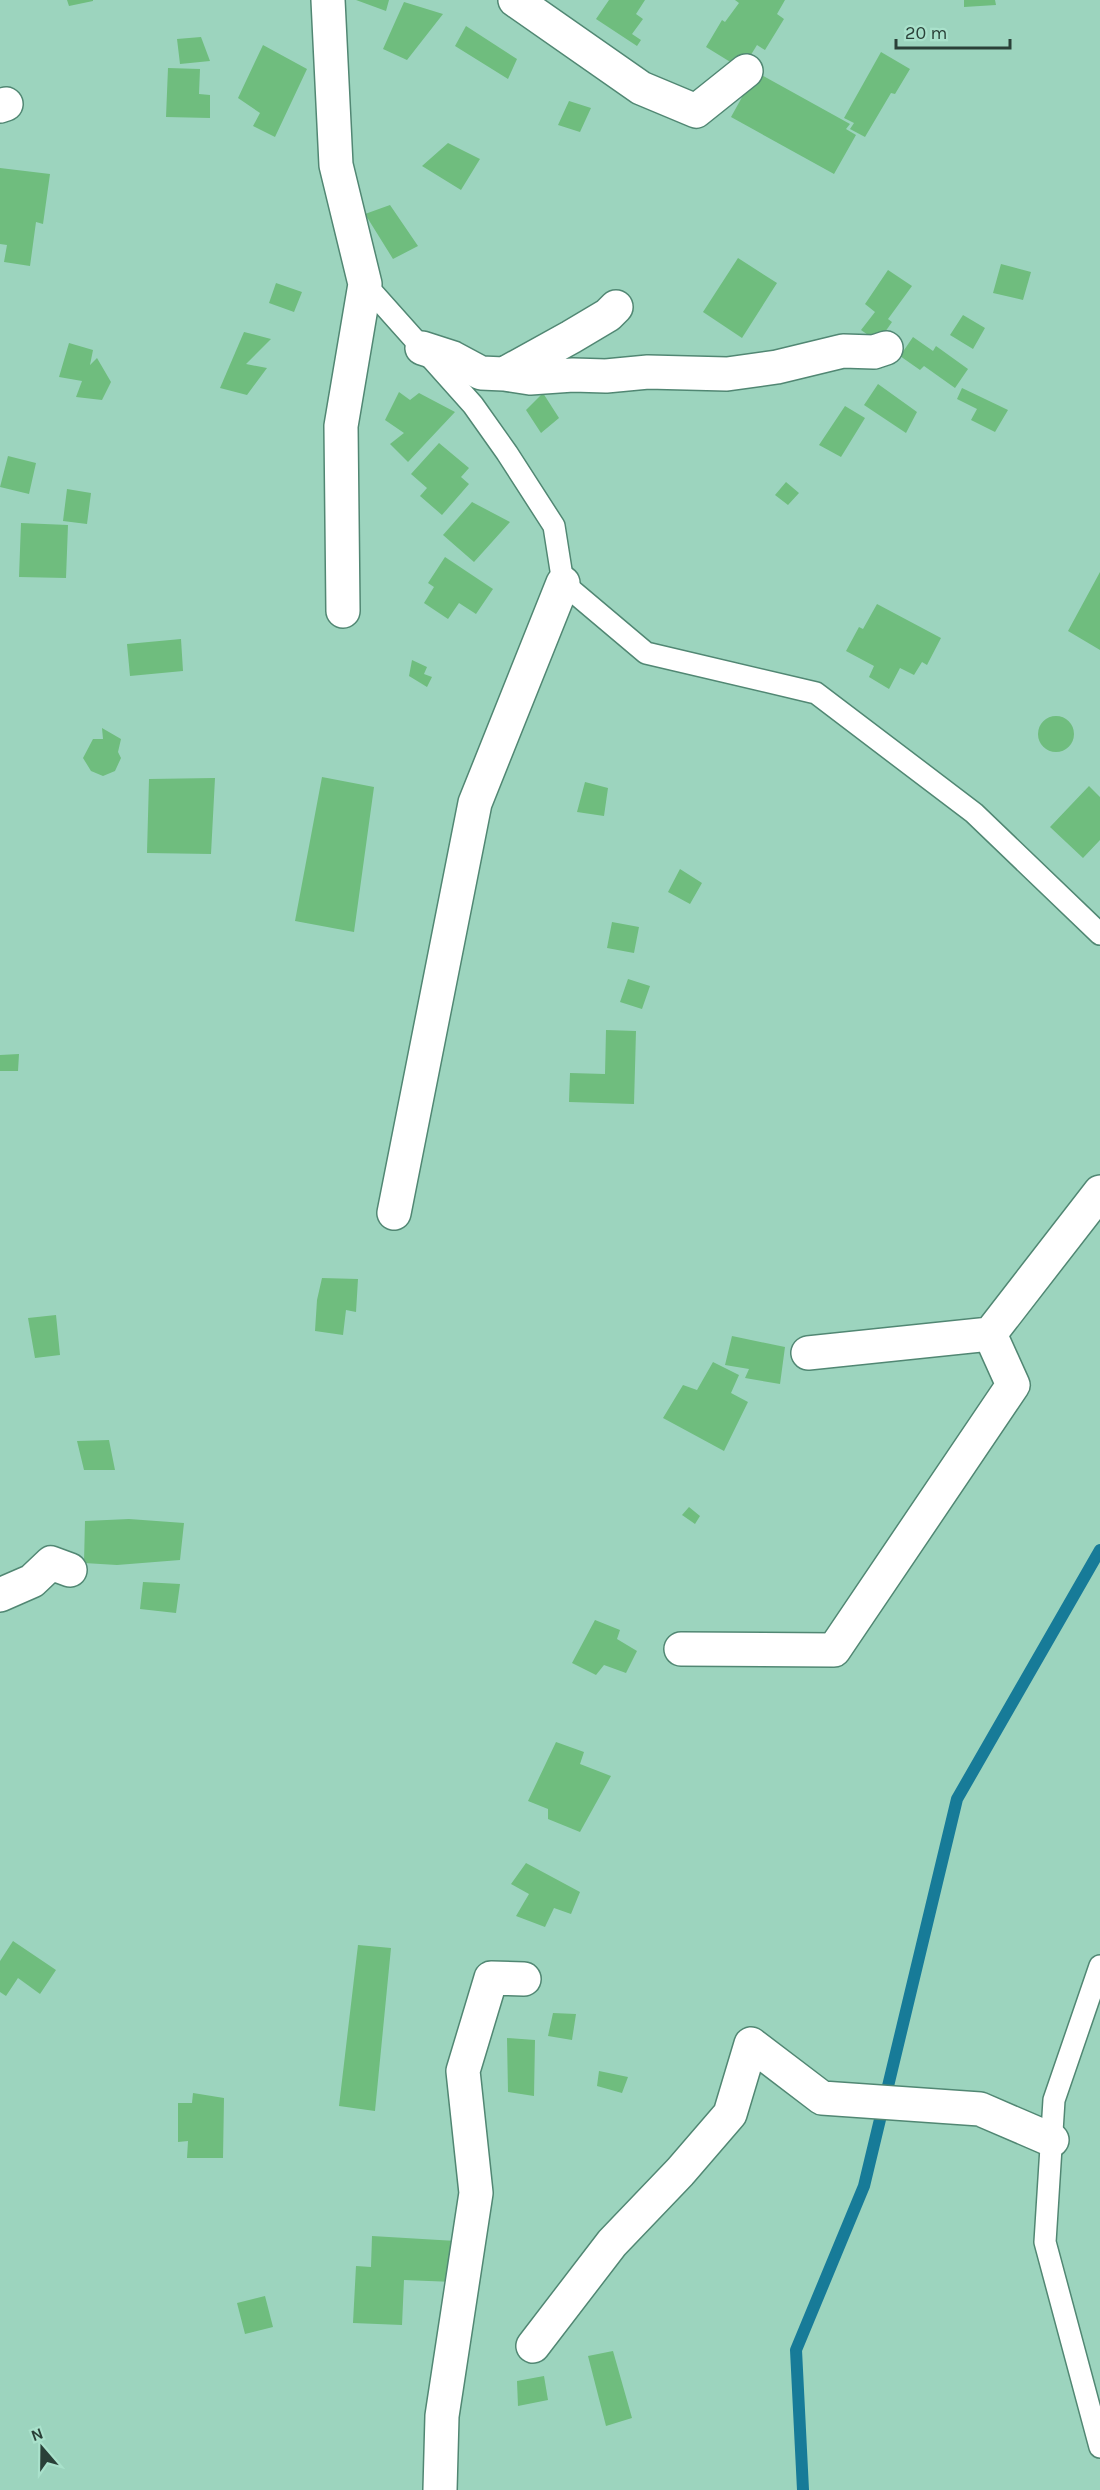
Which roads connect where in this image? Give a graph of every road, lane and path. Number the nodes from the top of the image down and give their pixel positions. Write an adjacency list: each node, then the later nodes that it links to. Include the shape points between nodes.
1 (328, 0): 4 (street, via 336,165)
2 (515, 0): 3 (street, via 641,88 696,111)
3 (746, 71)
4 (365, 284): 6 (lane); 10 (street, via 341,426)
5 (616, 307): 8 (street)
6 (422, 348): 8 (street, via 481,373); 9 (lane, via 473,405 554,526)
7 (886, 348): 8 (street, via 874,352 843,351 727,374 648,372 530,378)
8 (504, 374)
9 (563, 583): 11 (lane, via 646,653 816,693 974,813); 13 (street, via 475,803)
10 (343, 611)
11 (1100, 934)
12 (1100, 1192): 14 (street)
13 (394, 1213)
14 (990, 1334): 15 (street); 18 (street, via 1013,1385 834,1650)
15 (808, 1353)
16 (69, 1570): 17 (street, via 51,1563 32,1581)
17 (0, 1595)
18 (681, 1649)
19 (1100, 1966): 21 (lane, via 1054,2100)
20 (524, 1979): 24 (street, via 491,1978 463,2071 476,2193 442,2416)
21 (1052, 2140): 22 (street, via 980,2109 822,2098 751,2044 730,2114 612,2243); 23 (lane, via 1045,2242)
22 (533, 2346)
23 (1100, 2447)
24 (440, 2490)

